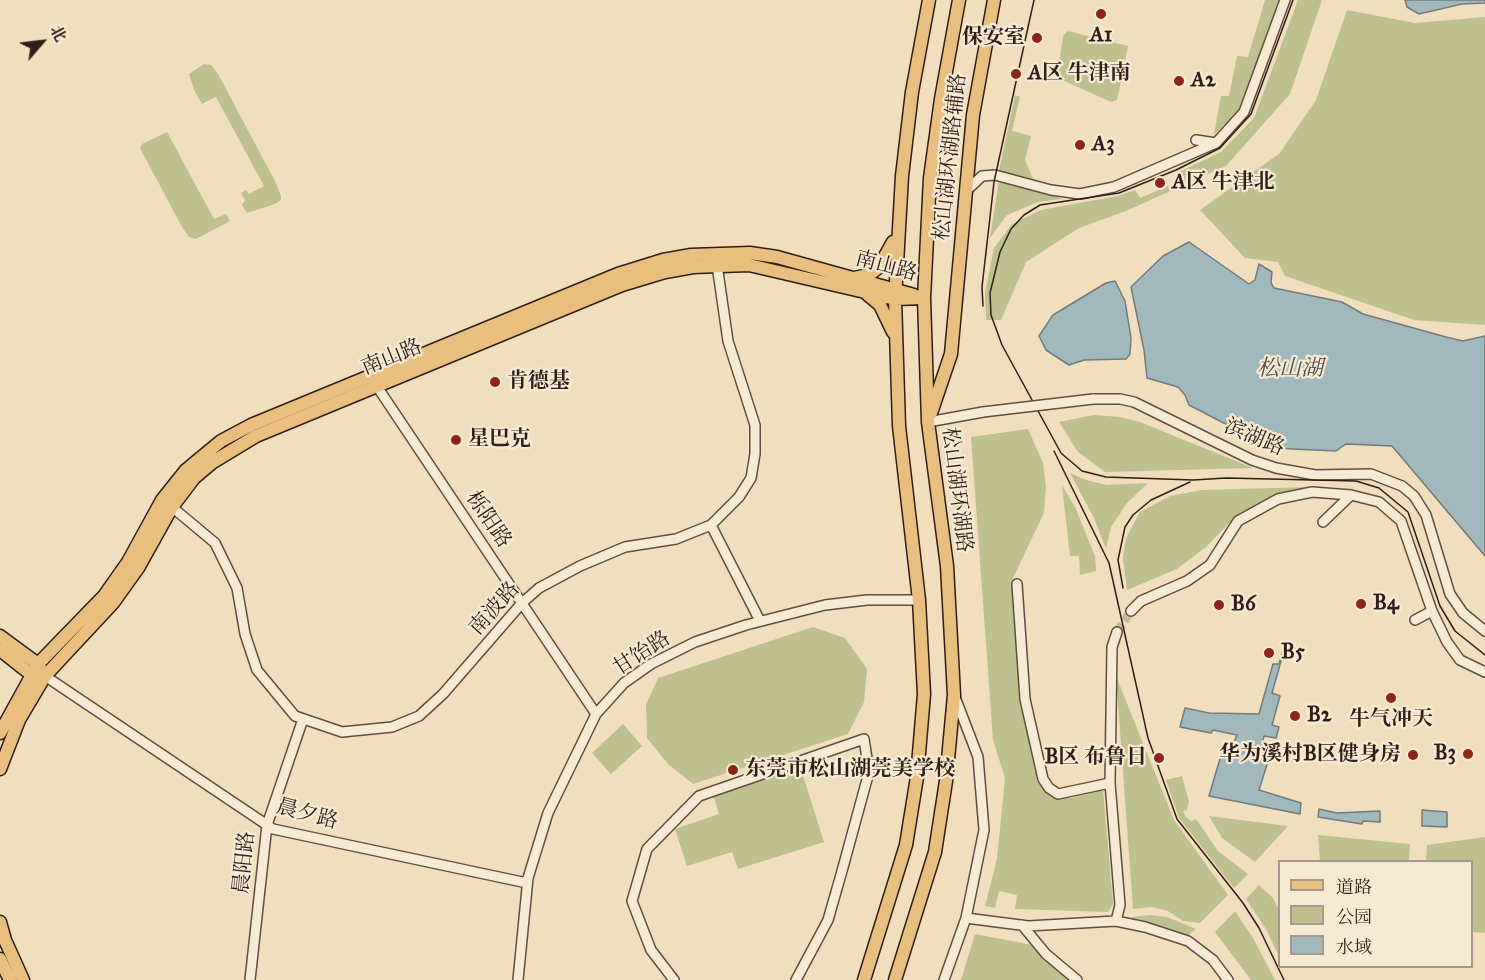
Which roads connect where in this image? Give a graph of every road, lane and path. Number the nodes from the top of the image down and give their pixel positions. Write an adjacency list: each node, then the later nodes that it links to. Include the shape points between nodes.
1 (929, 0): 8 (main road, via 912,92)
2 (958, 0): 12 (main road, 松山湖环湖路, via 930,178)
3 (994, 0): 7 (main road, 松山湖环湖路辅路, via 977,88)
4 (1285, 0): 6 (street, via 1245,112)
5 (1196, 140): 6 (street)
6 (1215, 143): 7 (street, via 1114,187 1080,194 995,175 982,176)
7 (964, 194): 15 (main road, 松山湖环湖路辅路, via 951,354)
8 (897, 229): 10 (main road, via 879,267); 11 (main road)
9 (717, 265): 10 (main road, 南山路, via 749,265); 14 (main road, 南山路, via 665,272 622,285); 19 (street, 南波路, via 728,341 755,425 755,454 751,478 739,497)
10 (853, 284): 11 (main road, 南山路); 13 (main road, via 880,305); 14 (main road, 南山路, via 777,257 750,253 663,260 618,274)
11 (896, 295): 12 (main road, 南山路); 13 (main road)
12 (924, 298): 15 (main road, 松山湖环湖路)
13 (896, 341): 21 (main road, via 899,426)
14 (373, 381): 17 (main road, 南山路, via 228,450 194,478); 22 (street, 栎阳路); 31 (main road, 南山路, via 251,425 205,453 162,500 104,596)
15 (928, 422): 27 (street, 滨湖路, bridge, via 982,412 1120,399 1276,468 1315,475 1371,474 1402,486 1414,496 1426,515 1450,594 1463,613); 33 (main road, 松山湖环湖路, via 947,566)
16 (1351, 495): 18 (street); 23 (street, via 1312,492 1278,500 1238,520 1199,577 1141,601); 24 (street, via 1379,502 1401,521)
17 (172, 507): 31 (main road, 南山路, via 113,603); 35 (street, 南波路, via 215,543 237,588 245,634 257,670 295,716)
18 (1323, 522)
19 (711, 525): 22 (street, 南波路, via 676,539 616,551 539,588); 26 (street)
20 (1017, 584): 38 (street, via 1025,699 1043,779 1058,794)
21 (919, 600): 26 (street, 甘饴路, via 825,605); 52 (main road, via 924,694 917,777 906,846)
22 (522, 603): 34 (street, 栎阳路); 35 (street, 南波路, via 419,716 392,727 342,732)
23 (1131, 611)
24 (1432, 611): 25 (street); 32 (street, via 1446,642 1460,660)
25 (1415, 620)
26 (760, 621): 34 (street, 甘饴路, via 695,642 651,664 624,683)
27 (1485, 631)
28 (1118, 632): 38 (street, via 1112,647)
29 (0, 636): 31 (main road)
30 (0, 650): 31 (main road)
31 (38, 672): 36 (main road, 南山路); 37 (main road, 南山路); 39 (street, 晨夕路)
32 (1485, 672)
33 (954, 695): 41 (street, via 978,757 984,830); 53 (main road, 松山湖环湖路, via 935,852)
34 (596, 714): 40 (street, 甘饴路, via 548,813)
35 (303, 719): 39 (street, 晨阳路)
36 (0, 733)
37 (0, 769)
38 (1110, 783): 42 (street, via 1120,905)
39 (267, 825): 40 (street, 晨夕路); 48 (street, 晨阳路)
40 (527, 883): 49 (street, 甘饴路)
41 (966, 918): 44 (street); 54 (street)
42 (1116, 921): 44 (street); 56 (street, via 1188,941 1213,960)
43 (0, 922): 47 (main road)
44 (1022, 926): 55 (street, via 1046,954)
45 (0, 959): 46 (main road)
46 (10, 980)
47 (23, 980)
48 (250, 980)
49 (518, 980)
50 (674, 980): 51 (street, via 651,950 632,901 647,849 699,796 864,739 869,772 842,871 828,920)
51 (796, 980)
52 (864, 980)
53 (895, 980)
54 (944, 980)
55 (1077, 980)
56 (1228, 980)

